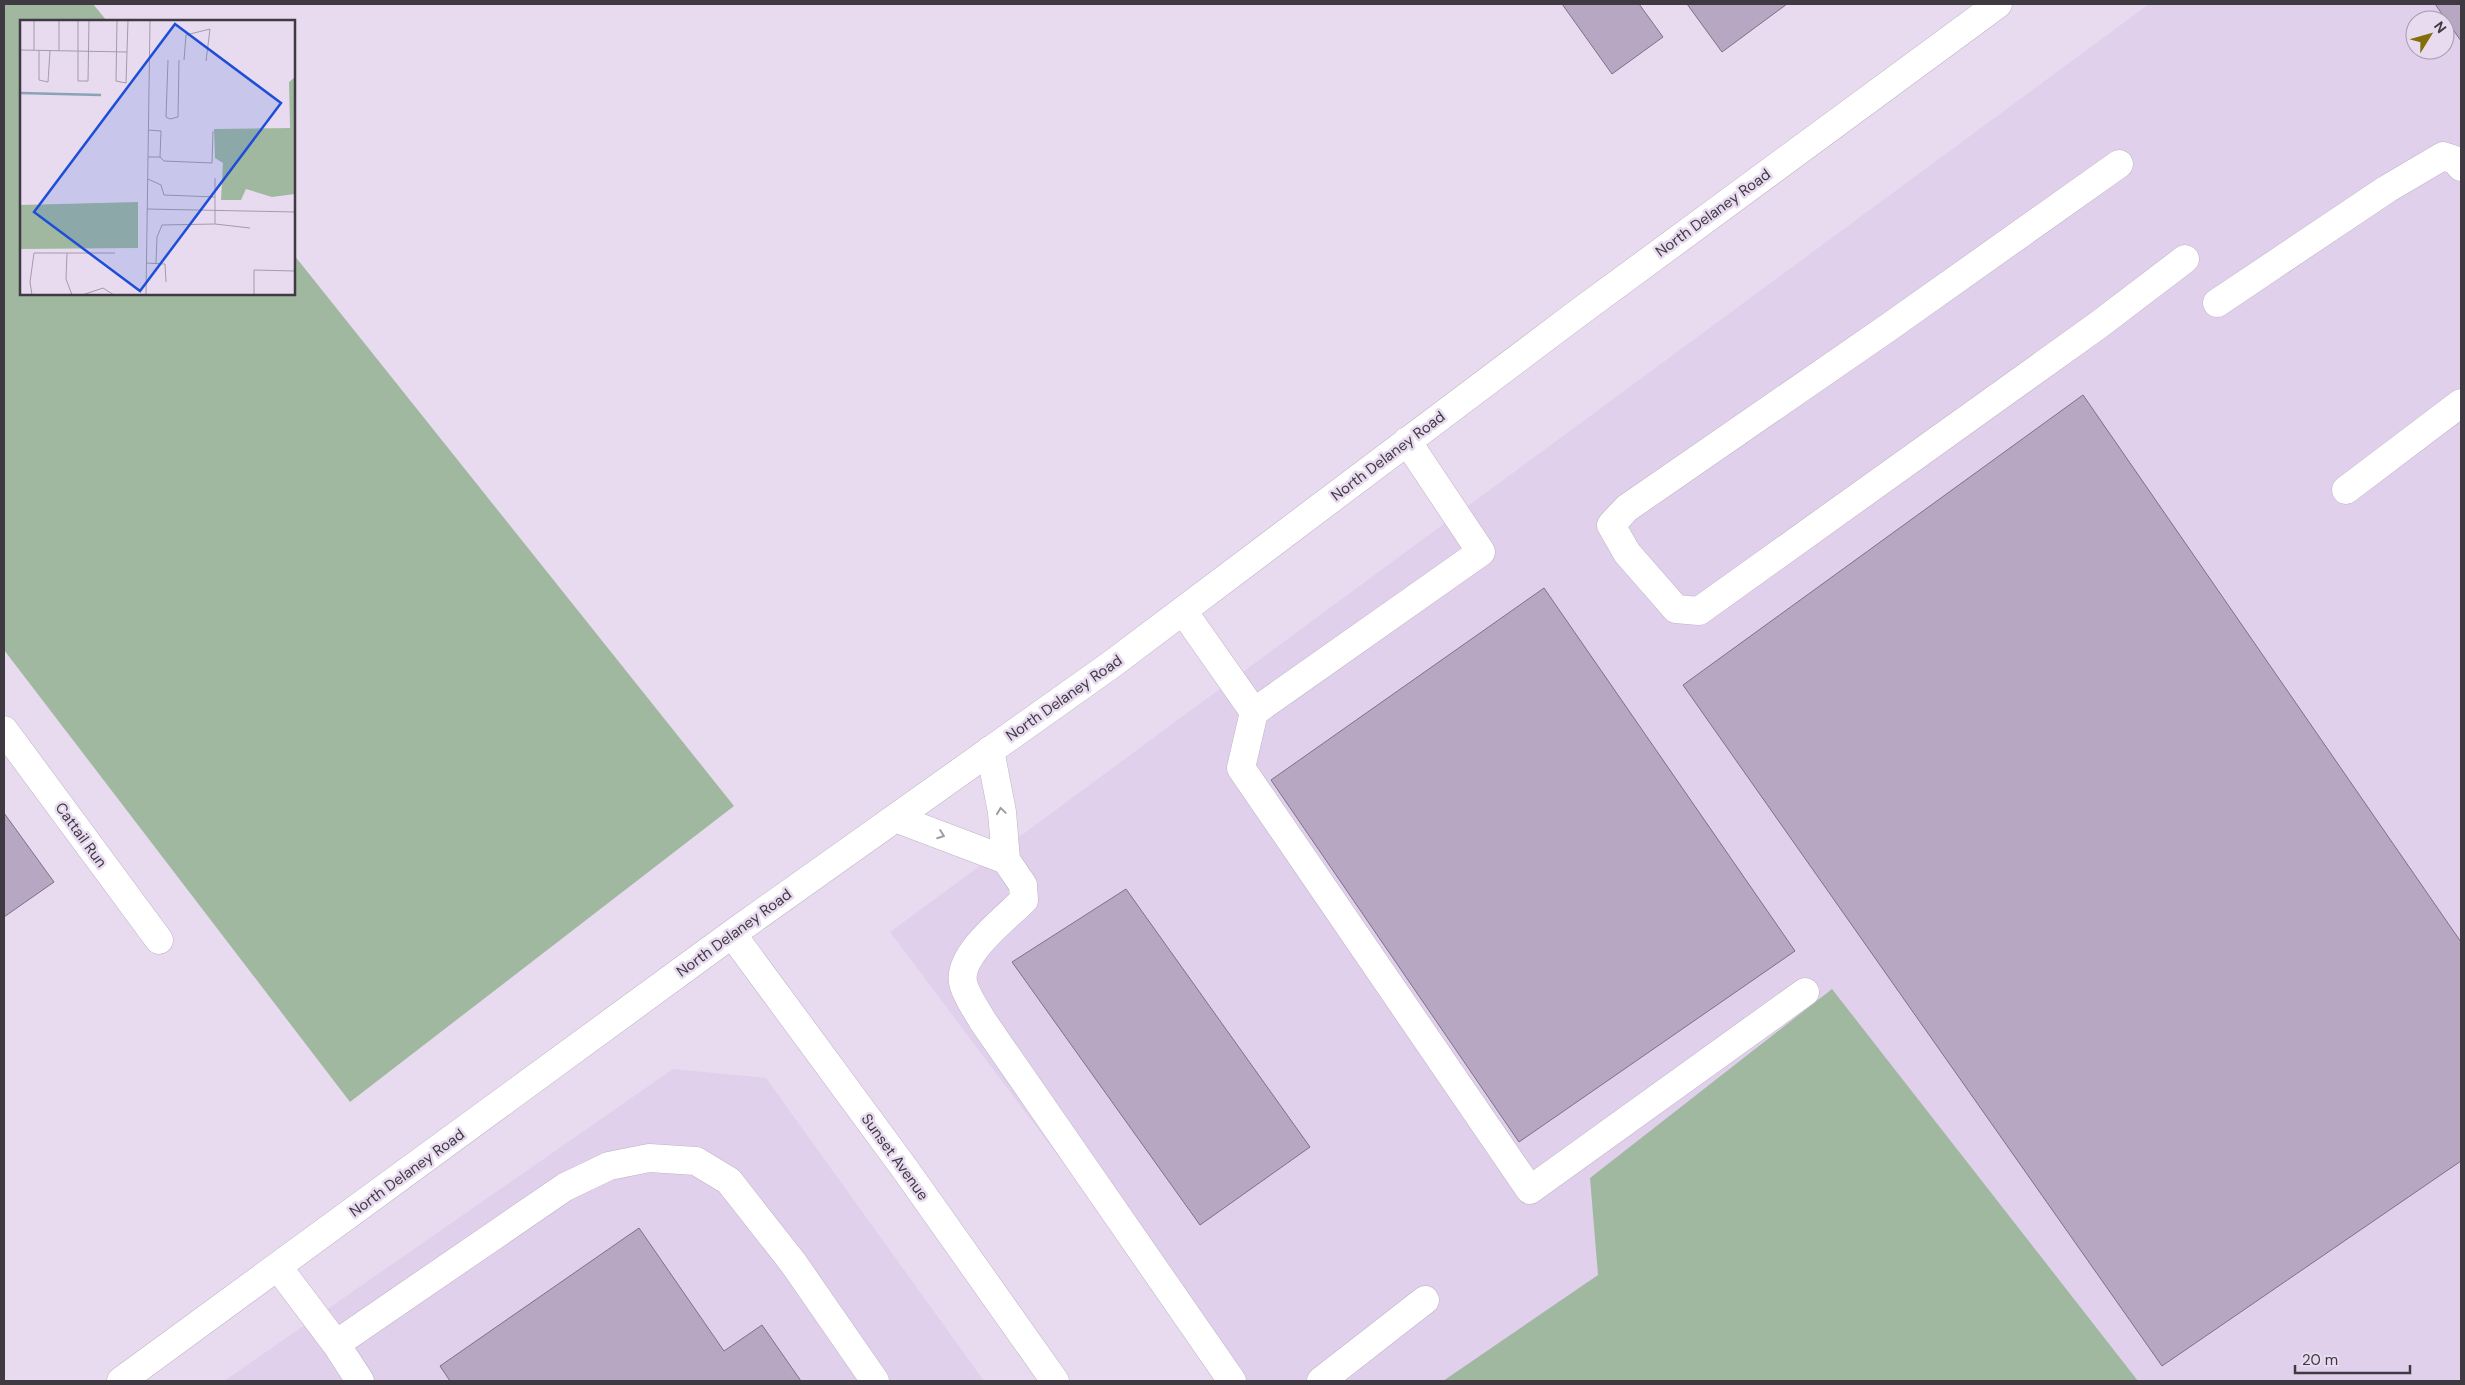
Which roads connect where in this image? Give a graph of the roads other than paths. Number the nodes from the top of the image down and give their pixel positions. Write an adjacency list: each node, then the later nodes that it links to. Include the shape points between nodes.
1 (1998, 4): 7 (street, North Delaney Road)
2 (2119, 164): 4 (street, via 1627,508 1611,525 1627,553 1676,609 1699,611 2098,326)
3 (2461, 167): 5 (street, via 2455,160 2443,156 2387,189)
4 (2186, 258)
5 (2217, 303)
6 (2461, 403): 8 (street)
7 (1407, 441): 9 (street, North Delaney Road); 10 (street, via 1482,552)
8 (2346, 490)
9 (1183, 611): 10 (street); 12 (street, North Delaney Road)
10 (1254, 712): 17 (street, via 1240,768 1530,1190)
11 (4, 730): 16 (street, Cattail Run)
12 (990, 750): 13 (street, North Delaney Road); 14 (street, one-way to 12, via 1002,812)
13 (895, 818): 14 (street, one-way to 14); 15 (street, North Delaney Road)
14 (1006, 860): 25 (street, via 1023,885 1024,900 973,951 965,965 963,981 982,1020)
15 (732, 934): 18 (street, North Delaney Road); 24 (street, Sunset Avenue)
16 (159, 940)
17 (1805, 992)
18 (278, 1267): 20 (street); 21 (street, North Delaney Road)
19 (1425, 1300): 26 (street)
20 (336, 1344): 22 (street); 23 (street, via 565,1187 609,1166 633,1161 649,1158 696,1161 729,1181 794,1264)
21 (121, 1381)
22 (360, 1381)
23 (875, 1381)
24 (1055, 1381)
25 (1232, 1381)
26 (1321, 1381)

